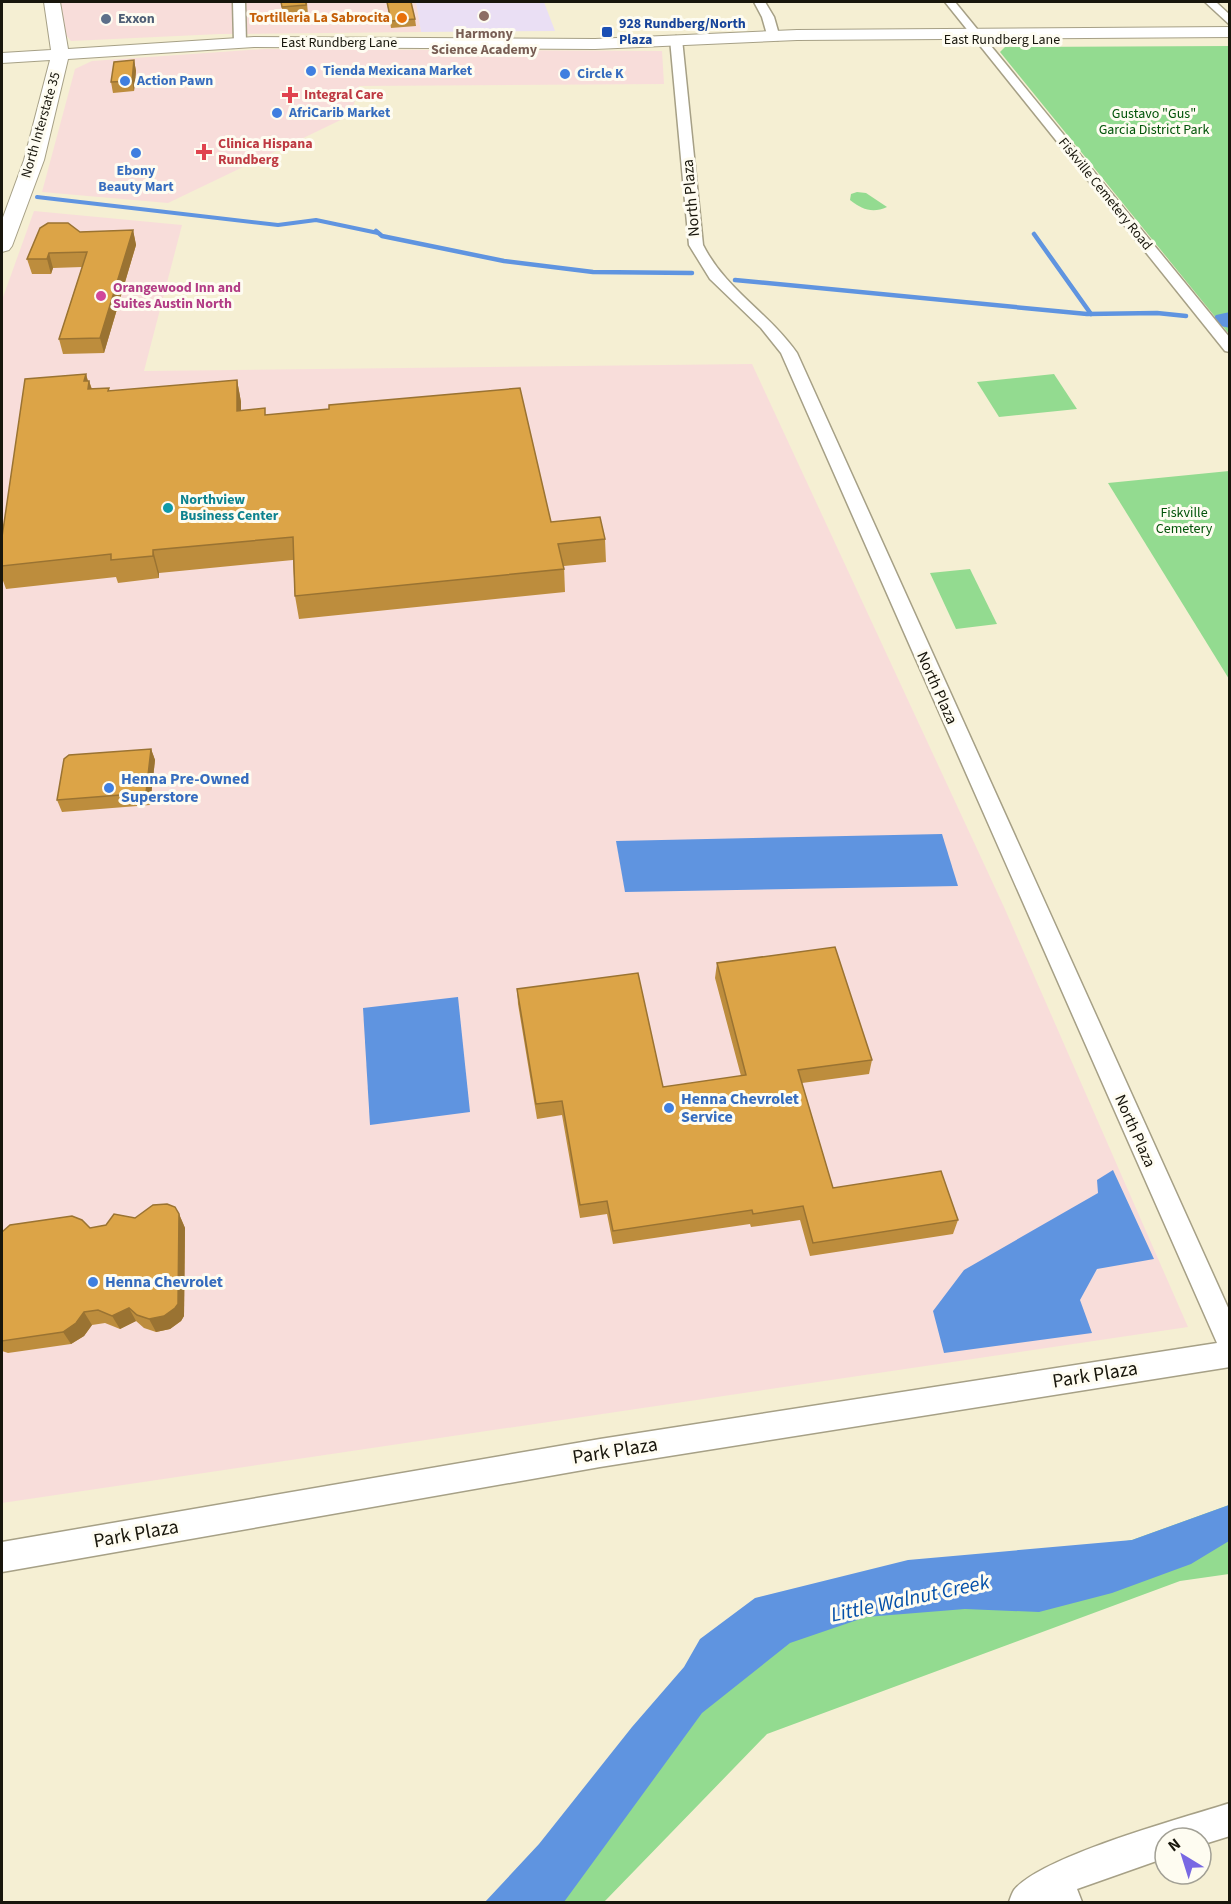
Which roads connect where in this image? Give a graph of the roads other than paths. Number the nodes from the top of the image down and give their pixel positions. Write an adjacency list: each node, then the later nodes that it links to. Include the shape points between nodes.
1 (52, 2): 14 (main road, North Interstate 35, via 49,25)
2 (239, 2): 12 (street)
3 (759, 2): 8 (street)
4 (950, 2): 9 (street, Fiskville Cemetery Road)
5 (1210, 2): 6 (street)
6 (1230, 22)
7 (1230, 32): 9 (main road, East Rundberg Lane)
8 (774, 38): 9 (main road, East Rundberg Lane, via 798,42); 10 (main road, East Rundberg Lane)
9 (978, 38): 11 (main road, East Rundberg Lane); 20 (street, Fiskville Cemetery Road)
10 (676, 39): 12 (main road, East Rundberg Lane, via 645,44); 21 (street, North Plaza, via 700,258 717,281 769,324 789,352)
11 (1230, 39)
12 (241, 40): 14 (main road, East Rundberg Lane); 15 (main road, East Rundberg Lane)
13 (5, 45): 14 (main road, East Rundberg Lane)
14 (60, 51): 15 (main road, East Rundberg Lane); 16 (main road, East Rundberg Lane); 18 (main road, North Interstate 35)
15 (111, 52): 18 (main road, via 77,61)
16 (2, 58)
17 (2, 68): 18 (main road, via 26,71)
18 (53, 82): 19 (main road, North Interstate 35, via 34,160)
19 (2, 246)
20 (1230, 348)
21 (1230, 1343)
22 (1230, 1354): 23 (street, Park Plaza, via 612,1451)
23 (2, 1557)
24 (1230, 1820): 25 (street)
25 (1211, 1826)
26 (1153, 1845): 27 (street, via 1101,1862)
27 (1061, 1891): 28 (street)
28 (1026, 1902)

